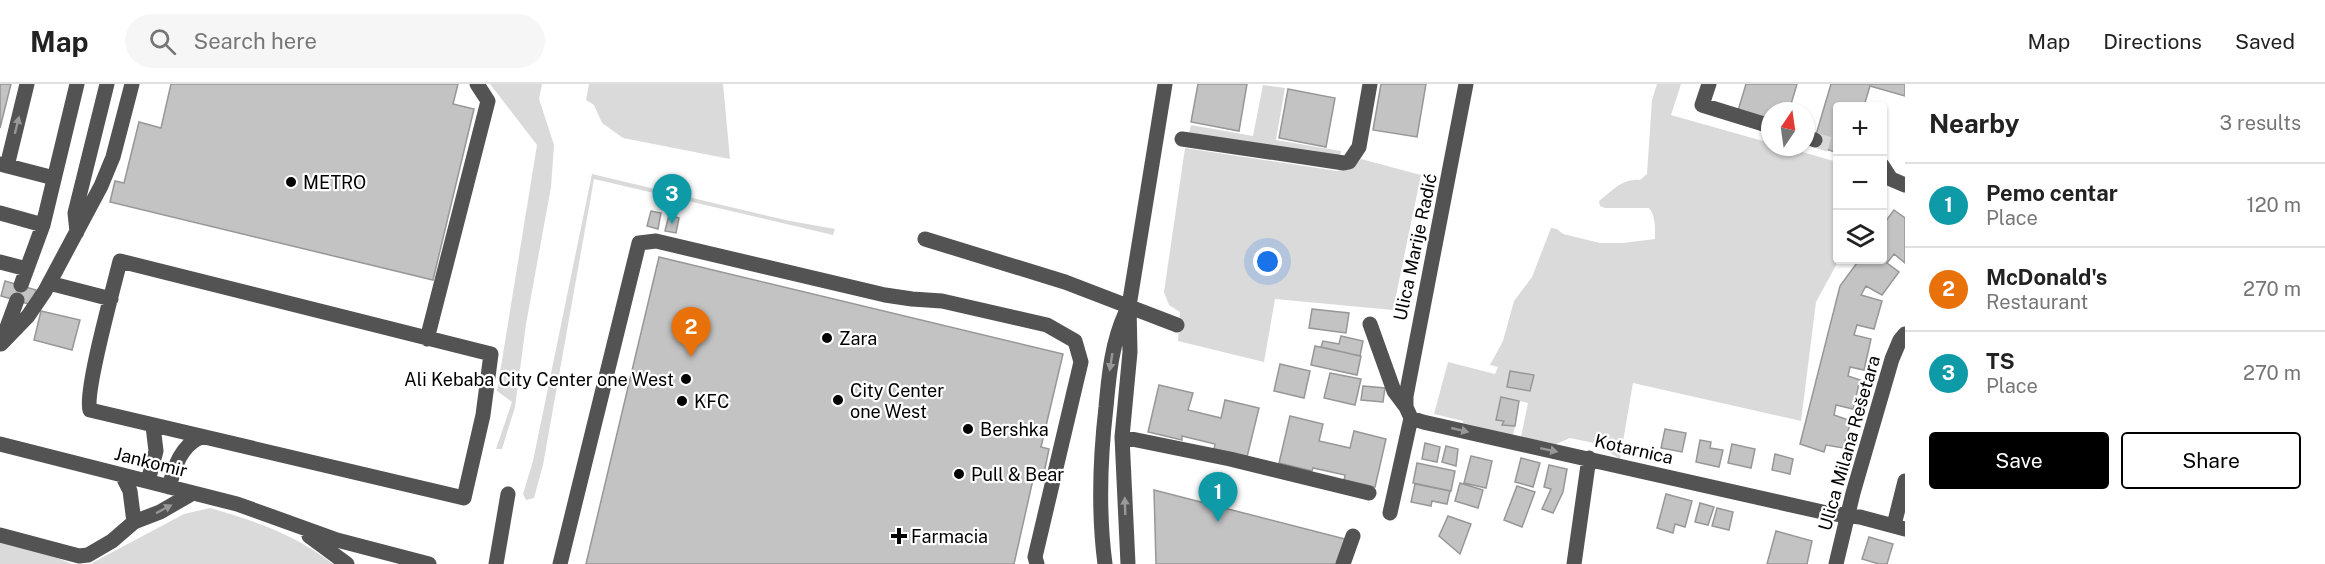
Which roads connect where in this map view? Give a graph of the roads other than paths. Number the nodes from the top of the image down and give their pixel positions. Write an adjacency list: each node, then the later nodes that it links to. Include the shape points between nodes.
1 (27, 84): 12 (street, one-way to 1)
2 (77, 84): 14 (street)
3 (107, 84): 18 (street, via 75,213)
4 (132, 84): 18 (street, via 113,157)
5 (477, 84): 28 (street, via 488,101)
6 (1165, 84): 24 (street)
7 (1370, 84): 11 (street, via 1359,147 1348,162)
8 (1467, 84): 30 (street, Ulica Marije Radić, via 1413,354 1406,396)
9 (1708, 84): 10 (street, via 1702,105)
10 (1761, 123)
11 (1182, 138)
12 (4, 165): 14 (street)
13 (1887, 173): 15 (street)
14 (54, 178): 17 (street)
15 (1905, 185)
16 (0, 213): 17 (street)
17 (43, 225): 21 (street)
18 (77, 231): 22 (street)
19 (925, 239): 24 (street)
20 (0, 262): 21 (street)
21 (27, 269): 29 (street)
22 (49, 284): 23 (street); 29 (street, via 28,316)
23 (111, 299): 28 (street, via 120,261); 31 (street, via 88,407 94,412)
24 (1129, 306): 26 (street); 33 (street, via 1130,352); 55 (street, one-way to 55, via 1115,341 1103,433 1100,478)
25 (1370, 324): 30 (street, via 1394,391)
26 (1177, 325)
27 (1905, 334): 44 (street, Ulica Milana Rešetara, via 1892,359)
28 (427, 339): 32 (street, via 491,354 483,415 464,498)
29 (0, 346)
30 (1409, 412): 35 (street, Kotarnica, one-way to 35, via 1423,422); 43 (street, Ulica Marije Radić)
31 (153, 426): 32 (street); 37 (street, via 156,451)
32 (201, 436): 39 (street, via 187,445)
33 (1122, 438): 41 (street); 56 (street, one-way to 33)
34 (0, 444): 36 (street, Jankomir)
35 (1589, 458): 44 (street, Kotarnica); 58 (street)
36 (123, 475): 37 (street, Jankomir); 45 (street, via 130,491)
37 (148, 481): 39 (street, Jankomir)
38 (1905, 481): 47 (street)
39 (169, 487): 40 (street, Jankomir)
40 (193, 493): 45 (street, one-way to 40); 46 (street, Jankomir)
41 (1369, 493)
42 (508, 494): 52 (street)
43 (1390, 513)
44 (1847, 516): 47 (street, Kotarnica); 59 (street, Ulica Milana Rešetara)
45 (134, 522): 48 (street, via 112,541 79,556)
46 (291, 524): 50 (street, Jankomir); 51 (street, Jankomir)
47 (1900, 527)
48 (0, 535)
49 (1353, 536): 57 (street)
50 (347, 564)
51 (429, 564)
52 (496, 564)
53 (560, 564): 54 (street, via 639,243 656,241 885,295 942,301 1047,325 1075,341 1081,362 1035,557)
54 (1037, 564)
55 (1105, 564)
56 (1128, 564)
57 (1343, 564)
58 (1574, 564)
59 (1836, 564)

